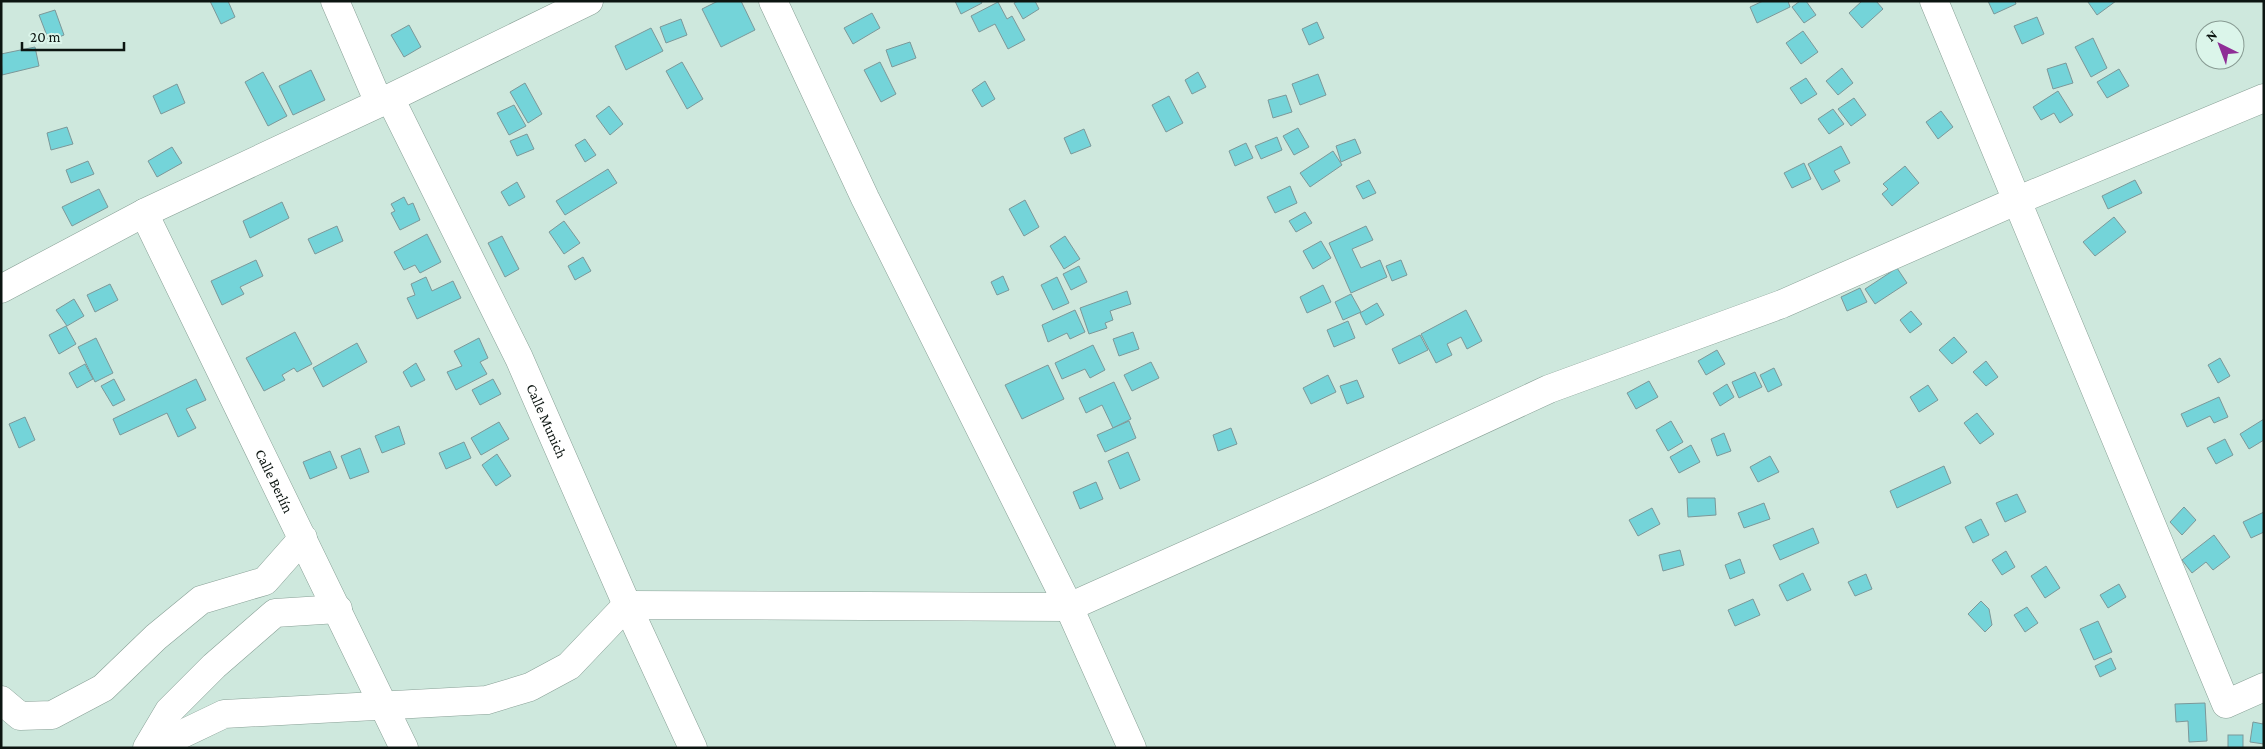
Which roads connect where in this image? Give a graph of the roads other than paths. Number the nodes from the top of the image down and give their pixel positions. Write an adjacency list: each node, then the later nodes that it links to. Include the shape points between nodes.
1 (335, 1): 6 (street, Calle Munich)
2 (589, 1): 6 (street)
3 (773, 1): 12 (street, via 865,198)
4 (1934, 1): 7 (street)
5 (2264, 98): 7 (street)
6 (384, 101): 8 (street); 11 (street, Calle Munich, via 520,358)
7 (2016, 201): 12 (street, via 1782,304 1549,389); 14 (street, via 2226,704)
8 (144, 213): 9 (street); 10 (street, Calle Berlín)
9 (1, 289)
10 (303, 538): 13 (street, Calle Berlín); 15 (street, via 265,581 201,600 156,636 103,688 52,715 20,716)
11 (627, 605): 12 (street); 16 (street, via 569,666 530,687 488,700); 20 (street, Calle Munich)
12 (1069, 607): 21 (street)
13 (338, 609): 16 (street, Calle Berlín); 17 (street, via 275,613 169,711)
14 (2264, 687)
15 (1, 700)
16 (385, 706): 18 (street, via 224,714); 19 (street, Calle Berlín)
17 (147, 748)
18 (153, 748)
19 (404, 748)
20 (693, 748)
21 (1132, 748)

